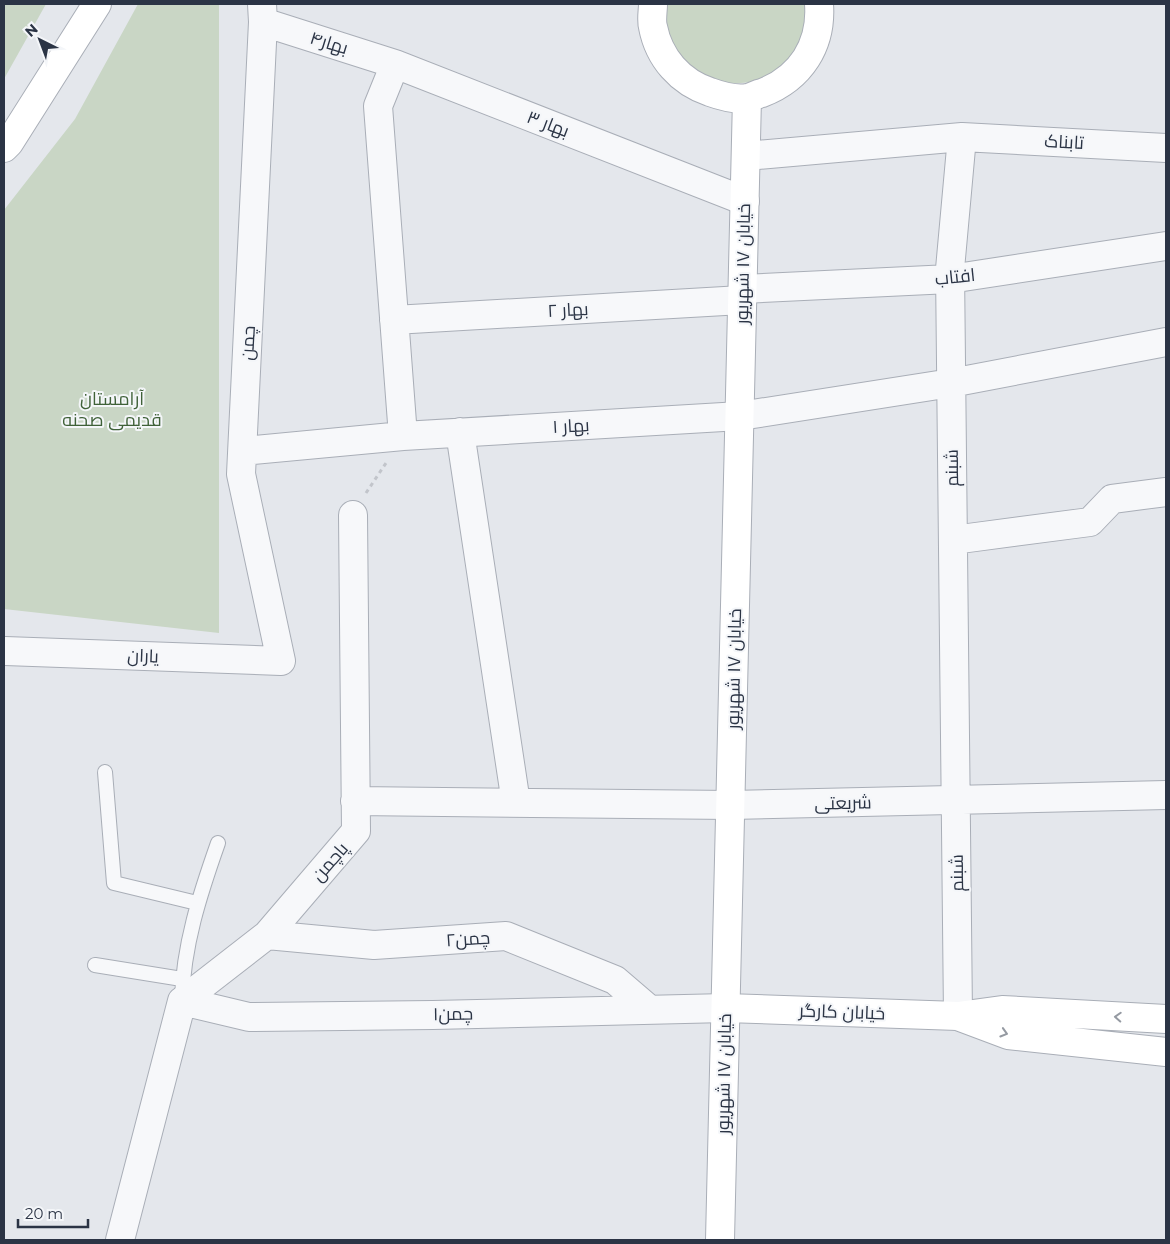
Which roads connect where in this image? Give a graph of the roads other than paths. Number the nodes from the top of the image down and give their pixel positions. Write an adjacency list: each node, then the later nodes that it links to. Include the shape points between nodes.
1 (97, 4): 8 (street)
2 (653, 4): 6 (street, via 652,26 660,50 675,72 696,87 720,96)
3 (819, 4): 6 (street, via 820,20 813,47 797,71 774,88)
4 (262, 13): 5 (street, بهار۴); 21 (street, چمن)
5 (395, 64): 11 (street, بهار ۳); 15 (street, via 378,106)
6 (747, 98): 10 (street, خیابان ۱۷ شهریور)
7 (962, 137): 9 (street, تابناک); 10 (street); 13 (street, شبنم)
8 (4, 148)
9 (1166, 148)
10 (746, 156): 11 (street, خیابان ۱۷ شهریور)
11 (745, 200): 14 (street, خیابان ۱۷ شهریور)
12 (1166, 246): 13 (street, افتاب)
13 (950, 279): 14 (street, افتاب); 17 (street, شبنم)
14 (742, 294): 15 (street, بهار ۲); 18 (street, خیابان ۱۷ شهریور)
15 (394, 320): 20 (street)
16 (1166, 342): 17 (street, بهار ۱)
17 (951, 383): 18 (street, بهار ۱); 24 (street, شبنم)
18 (740, 416): 19 (street, بهار ۱); 32 (street, خیابان ۱۷ شهریور)
19 (460, 432): 20 (street, بهار ۱); 31 (street)
20 (402, 436): 21 (street, بهار ۱)
21 (242, 451): 26 (street, چمن, via 241,474)
22 (1166, 492): 24 (street, via 1112,499 1090,522)
23 (352, 515): 30 (street, پاچمن)
24 (953, 540): 29 (street, شبنم)
25 (5, 651): 26 (street, یاران)
26 (281, 661)
27 (104, 772): 34 (lane, via 114,883)
28 (1166, 796): 29 (street, شریعتی)
29 (956, 800): 32 (street, شریعتی); 40 (street, شبنم)
30 (355, 801): 31 (street, شریعتی); 35 (street, پاچمن, via 356,830)
31 (516, 803): 32 (street, شریعتی)
32 (730, 805): 38 (street, خیابان ۱۷ شهریور)
33 (218, 843): 34 (lane)
34 (197, 903): 37 (lane)
35 (267, 935): 37 (street, پاچمن); 39 (street, چمن۲, via 374,944 506,936 615,980)
36 (94, 965): 37 (lane)
37 (182, 990): 39 (street, چمن۱, via 249,1017); 43 (street)
38 (726, 1008): 39 (street, چمن۱); 40 (street, خیابان کارگر); 44 (street, خیابان ۱۷ شهریور)
39 (650, 1010)
40 (958, 1016): 41 (street, خیابان کارگر, one-way to 40, via 1002,1010); 42 (street, خیابان کارگر, one-way to 42, via 1008,1035)
41 (1166, 1019)
42 (1166, 1052)
43 (120, 1240)
44 (720, 1240)

